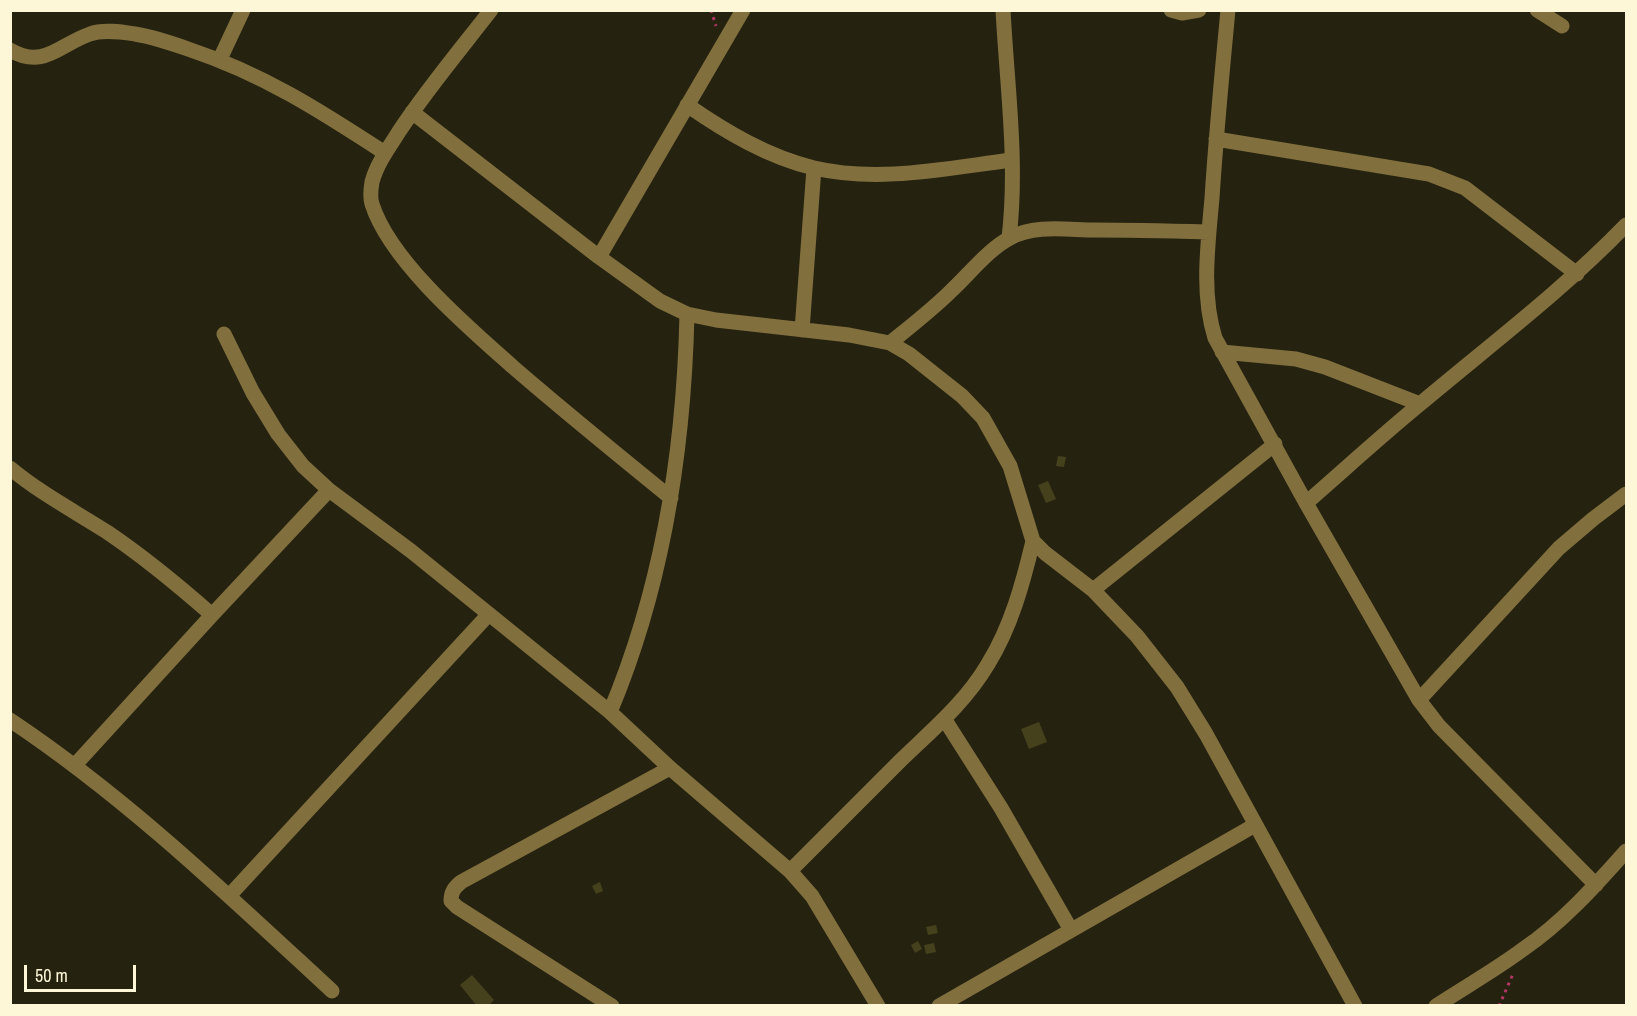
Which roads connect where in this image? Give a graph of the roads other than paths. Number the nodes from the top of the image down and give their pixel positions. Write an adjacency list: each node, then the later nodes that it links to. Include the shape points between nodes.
1 (243, 10): 11 (street)
2 (491, 10): 13 (street)
3 (743, 10): 12 (street)
4 (1003, 10): 16 (street)
5 (1171, 10): 6 (street)
6 (1199, 10)
7 (1228, 10): 14 (street)
8 (1537, 10): 9 (street)
9 (1562, 26)
10 (10, 50): 11 (street, via 32,58 46,56 92,33 109,32 137,34)
11 (220, 60): 15 (street, via 281,88)
12 (687, 105): 17 (street, via 761,149); 21 (street)
13 (412, 112): 15 (street); 21 (street)
14 (1216, 139): 19 (street); 22 (street, via 1448,180 1465,188)
15 (385, 153): 33 (street, via 372,182 371,202 399,253 462,322)
16 (1012, 160): 17 (street, via 903,174 852,174); 20 (street)
17 (814, 168): 24 (street)
18 (1626, 225): 22 (street)
19 (1209, 232): 20 (street, via 1057,230 1032,231); 27 (street, via 1209,318)
20 (1009, 238): 26 (street)
21 (599, 257): 23 (street, via 660,301)
22 (1577, 274): 28 (street)
23 (687, 314): 24 (street); 33 (street, via 683,400)
24 (802, 330): 26 (street)
25 (224, 334): 31 (street, via 278,434 303,466)
26 (890, 343): 35 (street, via 936,374 983,418 1010,465)
27 (1222, 352): 28 (street, via 1306,362); 29 (street)
28 (1420, 404): 34 (street)
29 (1275, 444): 34 (street); 36 (street)
30 (10, 468): 38 (street, via 52,500 152,563)
31 (329, 490): 37 (street); 38 (street)
32 (1626, 494): 39 (street, via 1559,548)
33 (671, 498): 40 (street, via 645,616)
34 (1306, 503): 39 (street)
35 (1033, 541): 36 (street); 42 (street, via 1017,602 990,663)
36 (1093, 590): 45 (street, via 1137,636 1177,687)
37 (489, 614): 40 (street); 49 (street)
38 (212, 615): 43 (street)
39 (1419, 700): 48 (street, via 1439,726)
40 (610, 712): 44 (street)
41 (10, 720): 43 (street)
42 (945, 720): 47 (street); 50 (street)
43 (75, 765): 49 (street)
44 (670, 768): 47 (street); 52 (street, via 461,882 451,894 457,907)
45 (1255, 825): 50 (street); 55 (street)
46 (1624, 859): 48 (street)
47 (790, 871): 53 (street, via 812,896)
48 (1596, 885): 56 (street, via 1524,950)
49 (229, 896): 51 (street)
50 (1071, 930): 54 (street)
51 (332, 990)
52 (612, 1005)
53 (878, 1005)
54 (939, 1005)
55 (1355, 1005)
56 (1436, 1005)

